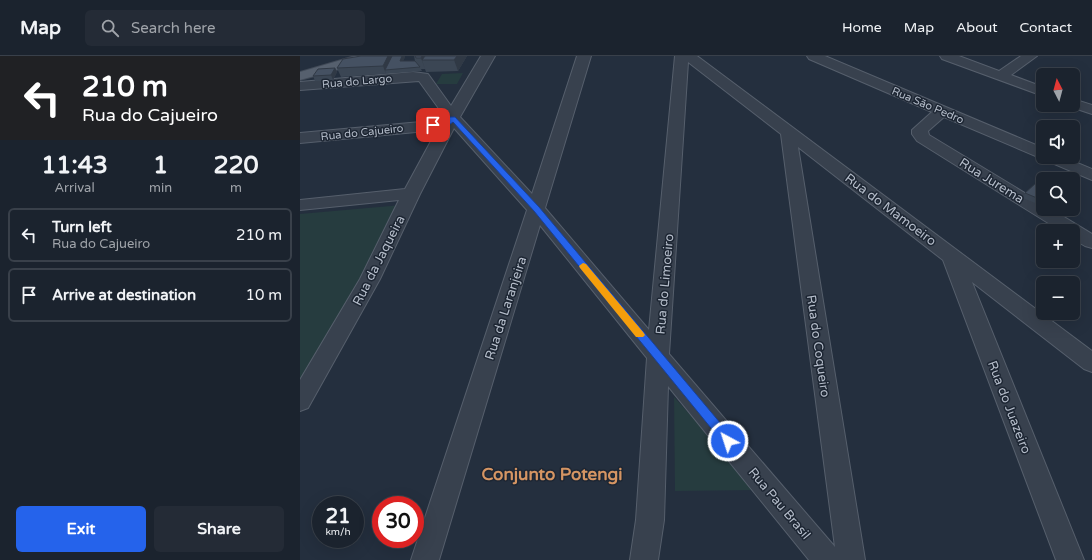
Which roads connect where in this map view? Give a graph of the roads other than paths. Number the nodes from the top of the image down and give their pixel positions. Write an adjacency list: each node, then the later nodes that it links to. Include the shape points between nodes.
1 (332, 56): 10 (main road)
2 (370, 56): 11 (main road)
3 (488, 56): 19 (street, Rua da Jaqueira)
4 (584, 56): 27 (street, Rua da Laranjeira)
5 (682, 56): 30 (street, Rua do Limoeiro)
6 (689, 56): 20 (street, Rua do Mamoeiro)
7 (814, 56): 18 (street, Rua São Pedro)
8 (947, 56): 13 (street)
9 (1030, 56): 13 (street)
10 (300, 64)
11 (300, 76)
12 (413, 76): 14 (street, Rua do Largo); 19 (street, Rua Pau Brasil, via 423,77)
13 (1001, 76): 15 (street)
14 (300, 86)
15 (1036, 89)
16 (1080, 106): 17 (street)
17 (1092, 110)
18 (942, 111): 22 (street, Rua São Pedro); 28 (street, Rua Jurema, via 920,130 924,138)
19 (450, 121): 21 (street, Rua do Cajueiro); 25 (street, Rua da Jaqueira); 27 (street, Rua Pau Brasil)
20 (788, 131): 29 (street, Rua do Mamoeiro); 36 (street, Rua do Coqueiro)
21 (300, 138)
22 (1036, 151)
23 (1066, 164): 24 (street)
24 (1092, 175)
25 (411, 194): 26 (street); 32 (street, Rua da Jaqueira, via 370,279)
26 (300, 205)
27 (536, 209): 30 (street, Rua Pau Brasil); 33 (street, Rua da Laranjeira)
28 (1092, 242)
29 (950, 254): 31 (street, Rua do Mamoeiro); 37 (street, Rua do Juazeiro)
30 (658, 357): 34 (street, Rua do Limoeiro, via 650,520); 35 (street, Rua Pau Brasil)
31 (1092, 363)
32 (300, 401)
33 (425, 560)
34 (644, 560)
35 (827, 560)
36 (851, 560)
37 (1070, 560)

